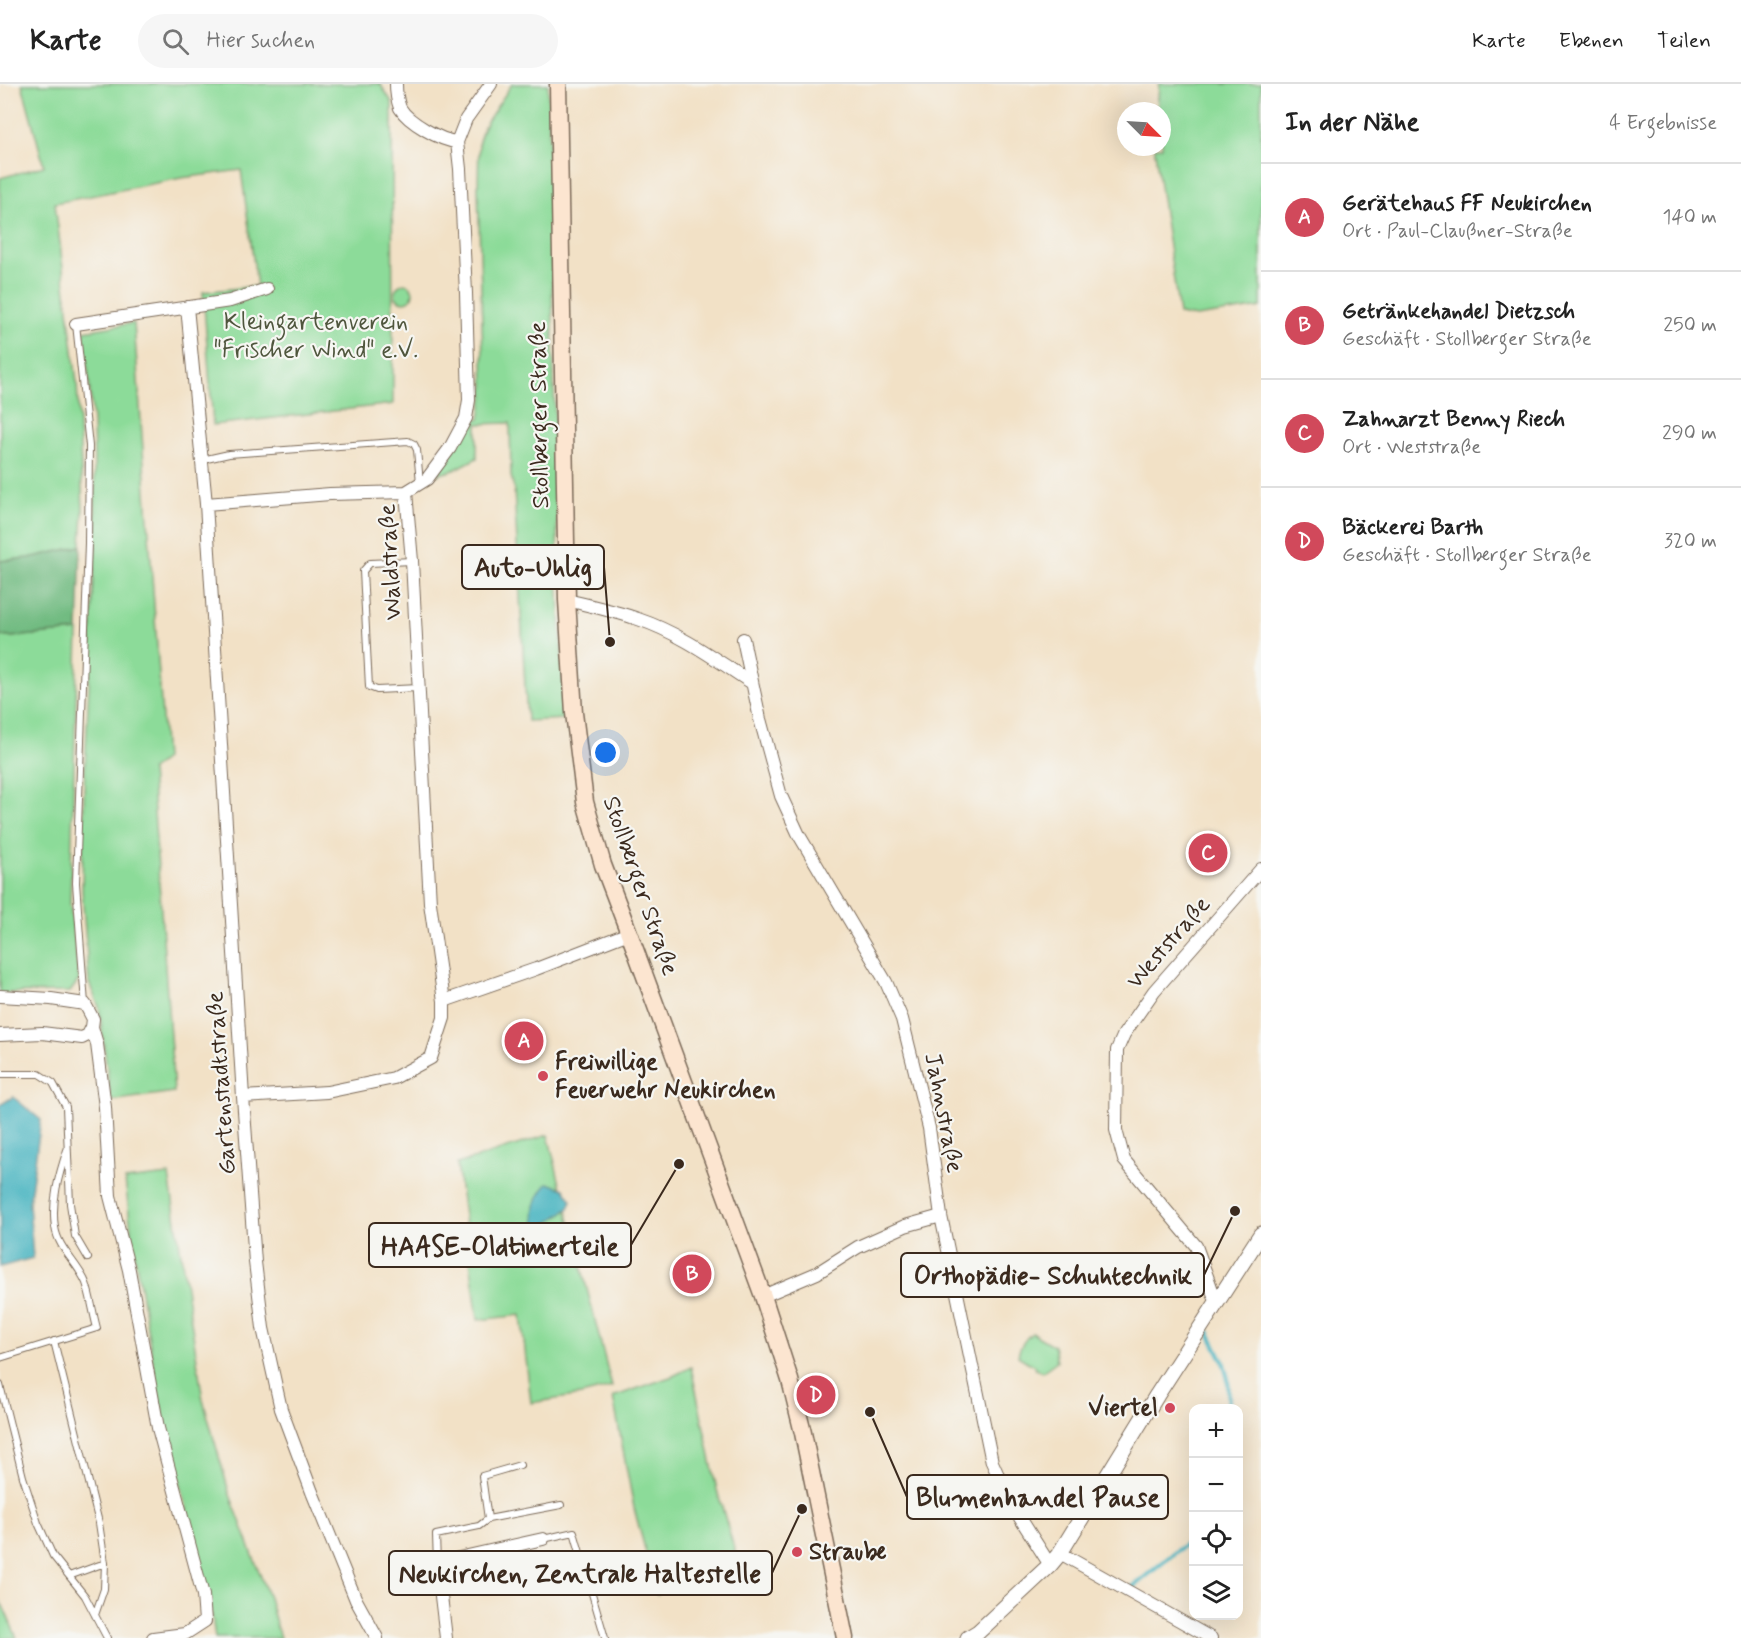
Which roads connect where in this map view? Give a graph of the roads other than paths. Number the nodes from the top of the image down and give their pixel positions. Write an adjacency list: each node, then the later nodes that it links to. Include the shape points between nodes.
1 (396, 84): 4 (street, via 398,101 406,114 425,129)
2 (491, 84): 4 (street, Waldstraße, via 466,119)
3 (558, 84): 13 (main road, Stollberger Straße)
4 (457, 142): 9 (street, Waldstraße, via 469,400 466,418 450,448)
5 (267, 289): 6 (street, via 230,301)
6 (187, 307): 7 (street); 8 (street, Gartenstadtstraße)
7 (76, 324): 21 (lane, via 89,446 76,883)
8 (202, 460): 9 (lane, via 230,454 408,441 417,450); 11 (street, Gartenstadtstraße)
9 (420, 484): 10 (street, Waldstraße)
10 (406, 492): 11 (street); 12 (street, Waldstraße)
11 (206, 504): 25 (street, Gartenstadtstraße)
12 (412, 561): 16 (street, Waldstraße); 16 (lane, via 370,563 363,571 369,687)
13 (567, 600): 15 (street, via 639,619 669,632); 18 (main road, Stollberger Straße, via 574,713 585,802 603,865)
14 (743, 639): 15 (street, Jahnstraße)
15 (752, 683): 27 (street, Jahnstraße, via 781,796 799,835 886,982 902,1019 929,1128)
16 (418, 688): 20 (street, Waldstraße, via 430,903)
17 (1261, 869): 31 (street, Weststraße, via 1154,992 1116,1050 1116,1130 1125,1160 1196,1246)
18 (630, 933): 20 (street); 30 (main road, Stollberger Straße)
19 (0, 996): 21 (street)
20 (444, 1001): 25 (street, Waldstraße, via 444,1018 431,1058 394,1078 327,1092)
21 (85, 1005): 22 (street, via 93,1019)
22 (92, 1027): 23 (street, via 82,1038 42,1033); 46 (street, via 105,1107 110,1196 129,1270 158,1428 203,1595 205,1621 185,1634)
23 (0, 1035)
24 (0, 1074): 26 (lane, via 39,1074 53,1083 66,1107)
25 (243, 1097): 47 (street, Gartenstadtstraße, via 263,1328 281,1409 356,1600)
26 (67, 1150): 29 (lane, via 75,1236); 32 (lane, via 55,1203 55,1228 86,1284 97,1328)
27 (941, 1216): 30 (street, via 905,1226 858,1247 817,1273); 42 (street, Jahnstraße, via 992,1462 1010,1502)
28 (1261, 1234): 31 (street)
29 (88, 1258)
30 (763, 1296): 50 (main road, Stollberger Straße, via 803,1433)
31 (1216, 1301): 39 (street)
32 (54, 1341): 33 (lane); 40 (lane, via 99,1523)
33 (0, 1358)
34 (0, 1385): 43 (lane, via 38,1523 53,1556)
35 (520, 1465): 37 (lane, via 482,1476)
36 (561, 1505): 37 (lane)
37 (488, 1519): 41 (lane, via 479,1526 436,1535)
38 (543, 1539): 41 (street); 49 (lane, via 574,1532)
39 (1060, 1552): 42 (street); 52 (street)
40 (105, 1563): 43 (lane); 44 (lane, via 104,1588)
41 (437, 1563): 48 (street)
42 (1050, 1565): 51 (street)
43 (69, 1576): 44 (lane)
44 (95, 1615): 45 (lane)
45 (106, 1638)
46 (153, 1638)
47 (377, 1638)
48 (446, 1638)
49 (606, 1638)
50 (845, 1638)
51 (968, 1638)
52 (1210, 1638)

